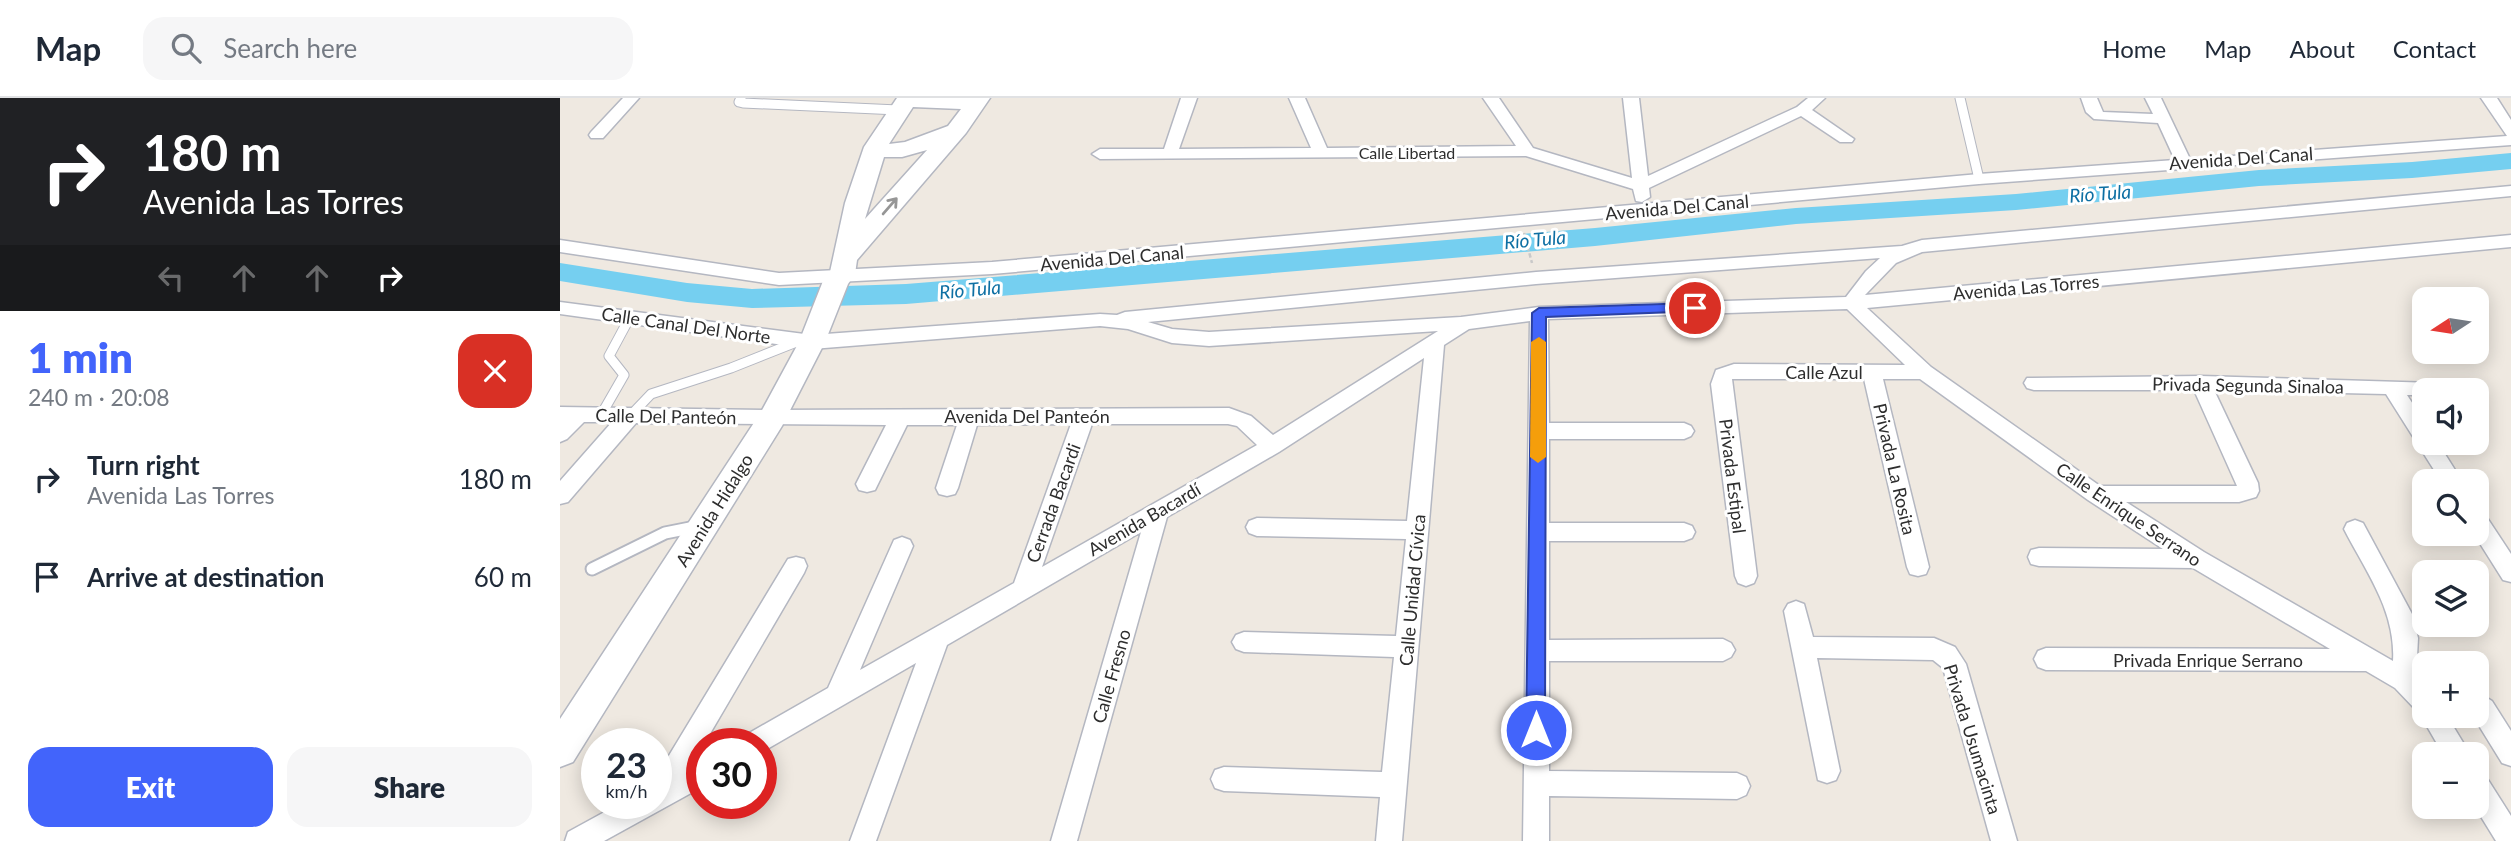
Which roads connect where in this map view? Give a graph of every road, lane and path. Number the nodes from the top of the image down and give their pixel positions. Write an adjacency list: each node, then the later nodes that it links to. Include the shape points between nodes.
1 (631, 98): 18 (street)
2 (741, 98): 13 (lane, via 743,103)
3 (1189, 98): 23 (street)
4 (1297, 98): 24 (street)
5 (1491, 98): 22 (street)
6 (1631, 98): 28 (street)
7 (1817, 98): 14 (street)
8 (1960, 98): 27 (lane)
9 (2089, 98): 15 (street, via 2099,116)
10 (2153, 98): 15 (street)
11 (2489, 98): 17 (street)
12 (977, 100): 13 (main road); 16 (main road, Avenida Hidalgo)
13 (904, 103): 21 (main road, Avenida Hidalgo)
14 (1802, 110): 19 (street); 28 (street)
15 (2164, 119): 26 (street)
16 (958, 128): 21 (main road, via 895,151); 35 (main road, Avenida Hidalgo, one-way to 16)
17 (2511, 132)
18 (597, 135)
19 (1846, 139)
20 (2511, 140): 26 (street, Avenida Del Canal)
21 (875, 147): 35 (main road, Avenida Hidalgo)
22 (1527, 152): 24 (street, Calle Libertad); 28 (street, Calle Libertad)
23 (1170, 153): 24 (street, Calle Libertad); 25 (street, Calle Libertad)
24 (1321, 153)
25 (1100, 154)
26 (2184, 162): 27 (street, Avenida Del Canal)
27 (1979, 179): 30 (street, Avenida Del Canal)
28 (1640, 186): 30 (street)
29 (2511, 191): 34 (street)
30 (1644, 210): 35 (street, Avenida Del Canal, via 992,268)
31 (1522, 226): 36 (path)
32 (2511, 241): 37 (street, Avenida Las Torres)
33 (560, 246): 35 (street, Avenida Del Canal, via 779,279)
34 (1900, 251): 36 (street); 37 (street, via 1863,283)
35 (841, 271): 43 (main road, Avenida Hidalgo)
36 (1536, 278): 41 (street)
37 (1852, 303): 39 (street, Avenida Las Torres); 46 (street, Calle Enrique Serrano)
38 (560, 308): 40 (street, Calle Canal Del Norte)
39 (1539, 313): 42 (street, Avenida Bacardí); 60 (street)
40 (630, 317): 43 (street, Calle Canal Del Norte); 53 (lane, via 609,356 624,375)
41 (1100, 320): 42 (street, via 1209,339); 43 (street, Calle Canal Del Norte)
42 (1464, 323): 44 (street, Avenida Bacardí)
43 (811, 337): 54 (lane, via 651,394); 58 (main road, Avenida Hidalgo)
44 (1435, 340): 63 (street, Avenida Bacardí); 72 (street, Calle Unidad Cívica)
45 (1872, 372): 46 (street, Calle Azul); 47 (street, Calle Azul, via 1734,371); 80 (street, Privada La Rosita)
46 (1924, 372): 66 (street, Calle Enrique Serrano)
47 (1723, 375): 83 (street, Privada Estipal)
48 (2034, 383): 49 (street, Privada Segunda Sinaloa)
49 (2201, 383): 50 (street, Privada Segunda Sinaloa); 66 (street, via 2248,491)
50 (2392, 388): 51 (street, Privada Segunda Sinaloa); 59 (street)
51 (2412, 388)
52 (569, 414): 53 (street, Calle Del Panteón); 62 (street)
53 (601, 415): 54 (street, Calle Del Panteón)
54 (631, 415): 58 (street, Calle Del Panteón); 67 (street)
55 (901, 416): 56 (street, Avenida Del Panteón); 58 (street, Avenida Del Panteón); 64 (street)
56 (970, 416): 57 (street, Avenida Del Panteón); 65 (street)
57 (1084, 417): 63 (street, Avenida Del Panteón, via 1229,416 1244,421); 84 (street, Cerrada Bacardi)
58 (772, 418): 69 (main road, Avenida Hidalgo)
59 (2412, 419)
60 (1538, 431): 61 (street); 74 (street)
61 (1684, 431)
62 (560, 434)
63 (1272, 446): 68 (street, Avenida Bacardí)
64 (867, 484)
65 (947, 488)
66 (2096, 494): 78 (street, Calle Enrique Serrano)
67 (560, 496)
68 (1158, 512): 84 (street, Avenida Bacardí); 112 (street, Calle Fresno)
69 (705, 525): 81 (lane, via 665,533); 99 (main road, Avenida Hidalgo)
70 (1257, 527): 72 (street)
71 (2355, 529): 94 (street, via 2400,614)
72 (1418, 530): 88 (street, Calle Unidad Cívica)
73 (1684, 532): 74 (street)
74 (1537, 533): 91 (street)
75 (2489, 539): 82 (street)
76 (902, 546): 96 (street)
77 (2039, 557): 78 (street)
78 (2196, 559): 93 (street, Calle Enrique Serrano)
79 (796, 566): 101 (street)
80 (1918, 567)
81 (592, 569)
82 (2511, 573)
83 (1746, 576)
84 (1023, 589): 86 (street, Avenida Bacardí)
85 (1796, 611): 89 (street)
86 (939, 636): 96 (street, Avenida Bacardí); 111 (street)
87 (1244, 642): 88 (street)
88 (1407, 647): 105 (street, Calle Unidad Cívica)
89 (1804, 647): 102 (street); 115 (street, Privada Usumacinta, via 1934,649 1947,654 1954,664)
90 (1723, 650): 91 (street)
91 (1536, 651): 104 (street)
92 (2046, 659): 93 (street, Privada Enrique Serrano)
93 (2371, 660): 95 (street, Calle Enrique Serrano)
94 (2412, 662)
95 (2412, 691)
96 (836, 697): 98 (street, Avenida Bacardí)
97 (2489, 719): 100 (street)
98 (777, 730)
99 (560, 750)
100 (2511, 754)
101 (672, 769)
102 (1827, 771)
103 (1224, 779): 105 (street)
104 (1535, 783): 106 (street); 114 (street)
105 (1394, 785): 113 (street, Calle Unidad Cívica)
106 (1737, 786)
107 (2489, 805): 109 (street)
108 (618, 819): 110 (street)
109 (2511, 840)
110 (578, 841)
111 (863, 841)
112 (1064, 841)
113 (1389, 841)
114 (1536, 841)
115 (2004, 841)

